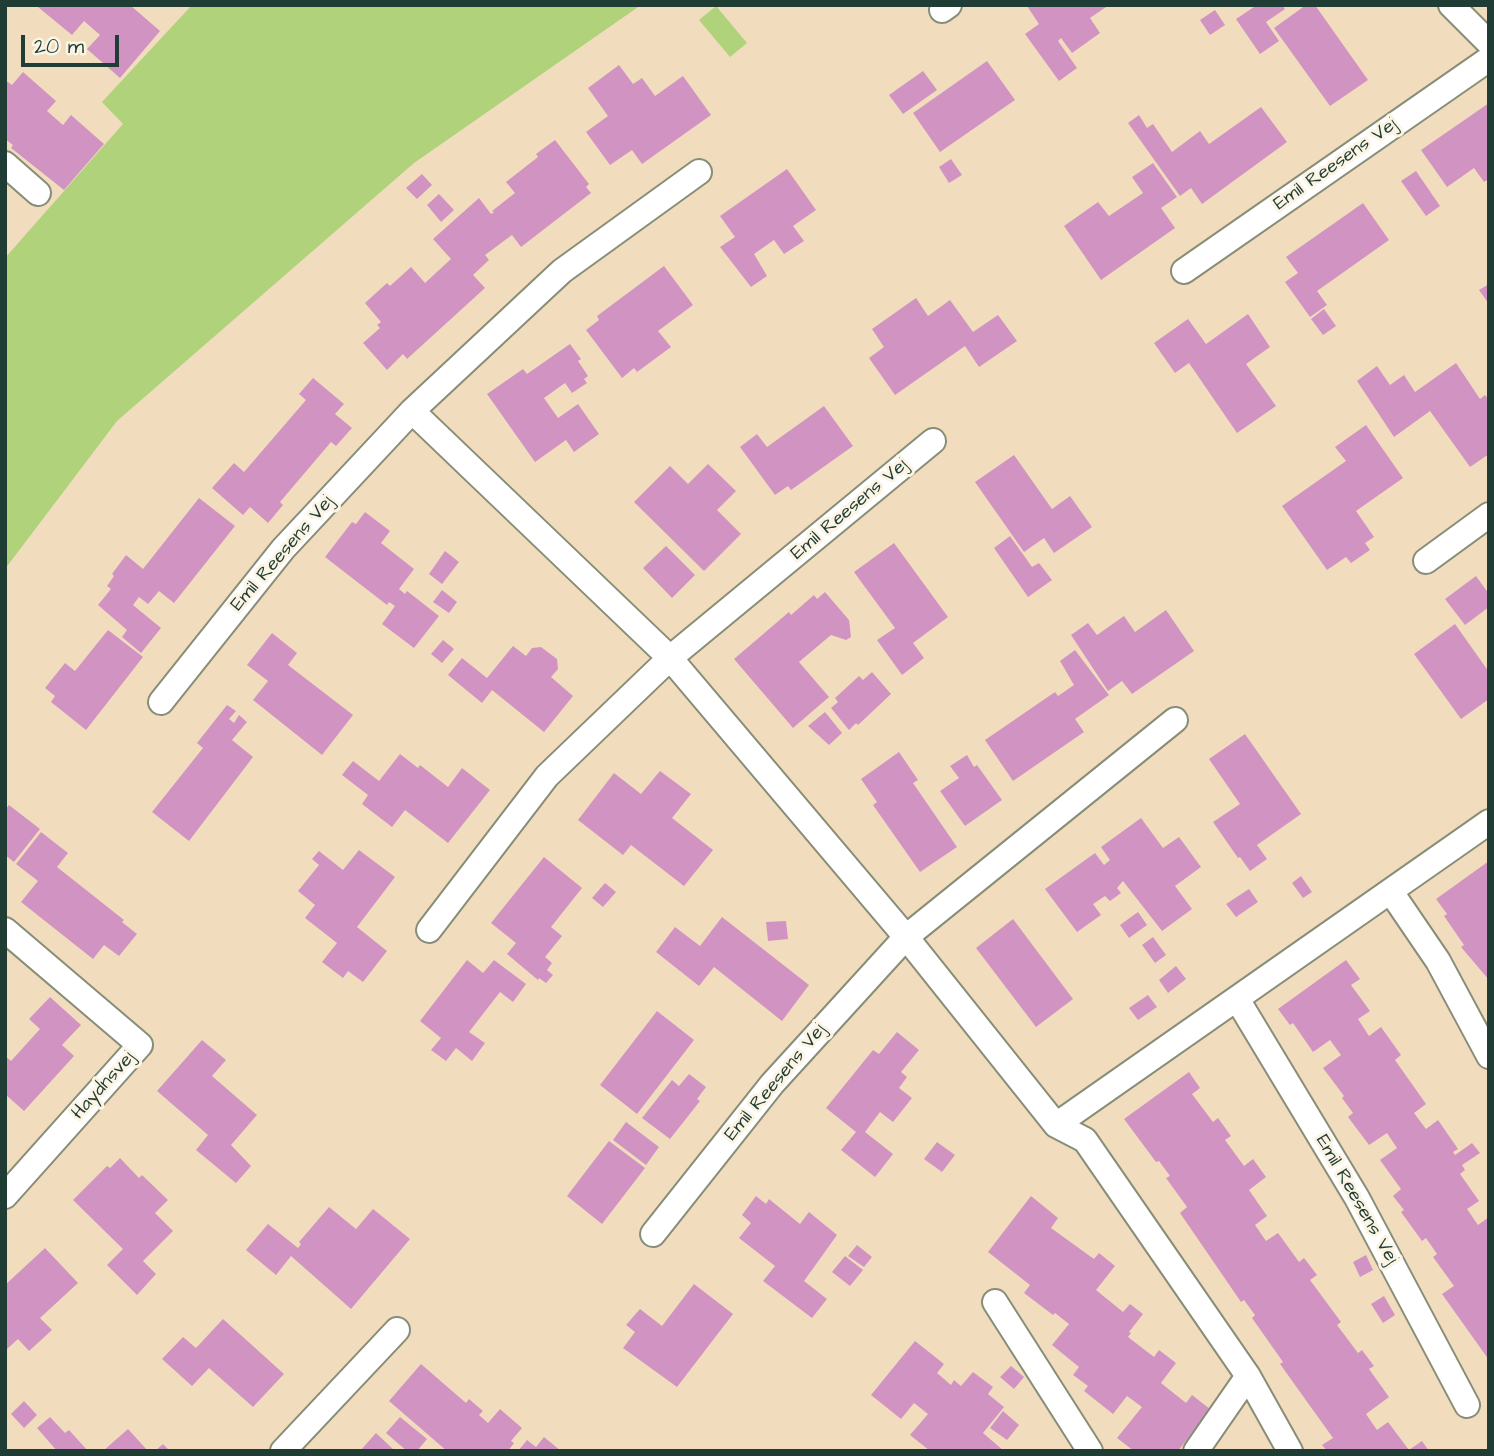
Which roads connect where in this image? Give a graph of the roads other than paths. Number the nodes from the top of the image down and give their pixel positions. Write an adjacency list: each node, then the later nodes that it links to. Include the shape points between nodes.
1 (1451, 5): 2 (street)
2 (1489, 43)
3 (1489, 59): 7 (street, Emil Reesens Vej)
4 (5, 164): 6 (street)
5 (699, 172): 8 (street, Emil Reesens Vej, via 562,271)
6 (38, 193)
7 (1184, 271)
8 (412, 411): 12 (street); 13 (street, Emil Reesens Vej, via 283,549)
9 (933, 441): 12 (street, Emil Reesens Vej)
10 (1489, 515): 11 (street)
11 (1426, 561)
12 (670, 658): 18 (street, Emil Reesens Vej, via 547,776); 19 (street)
13 (161, 702)
14 (1175, 720): 19 (street, Emil Reesens Vej)
15 (1489, 822): 16 (street)
16 (1391, 892): 20 (street); 21 (street, via 1438,961)
17 (5, 930): 23 (street, Haydnsvej, via 140,1045)
18 (429, 930)
19 (906, 937): 22 (street); 24 (street, Emil Reesens Vej, via 772,1084)
20 (1237, 999): 22 (street); 28 (street, Emil Reesens Vej, via 1357,1198)
21 (1489, 1056)
22 (1056, 1125): 27 (street, via 1085,1140)
23 (5, 1196)
24 (653, 1234)
25 (995, 1302): 30 (street)
26 (397, 1330): 29 (street)
27 (1248, 1376): 31 (street); 32 (street)
28 (1467, 1405)
29 (283, 1451)
30 (1090, 1451)
31 (1196, 1451)
32 (1290, 1451)

